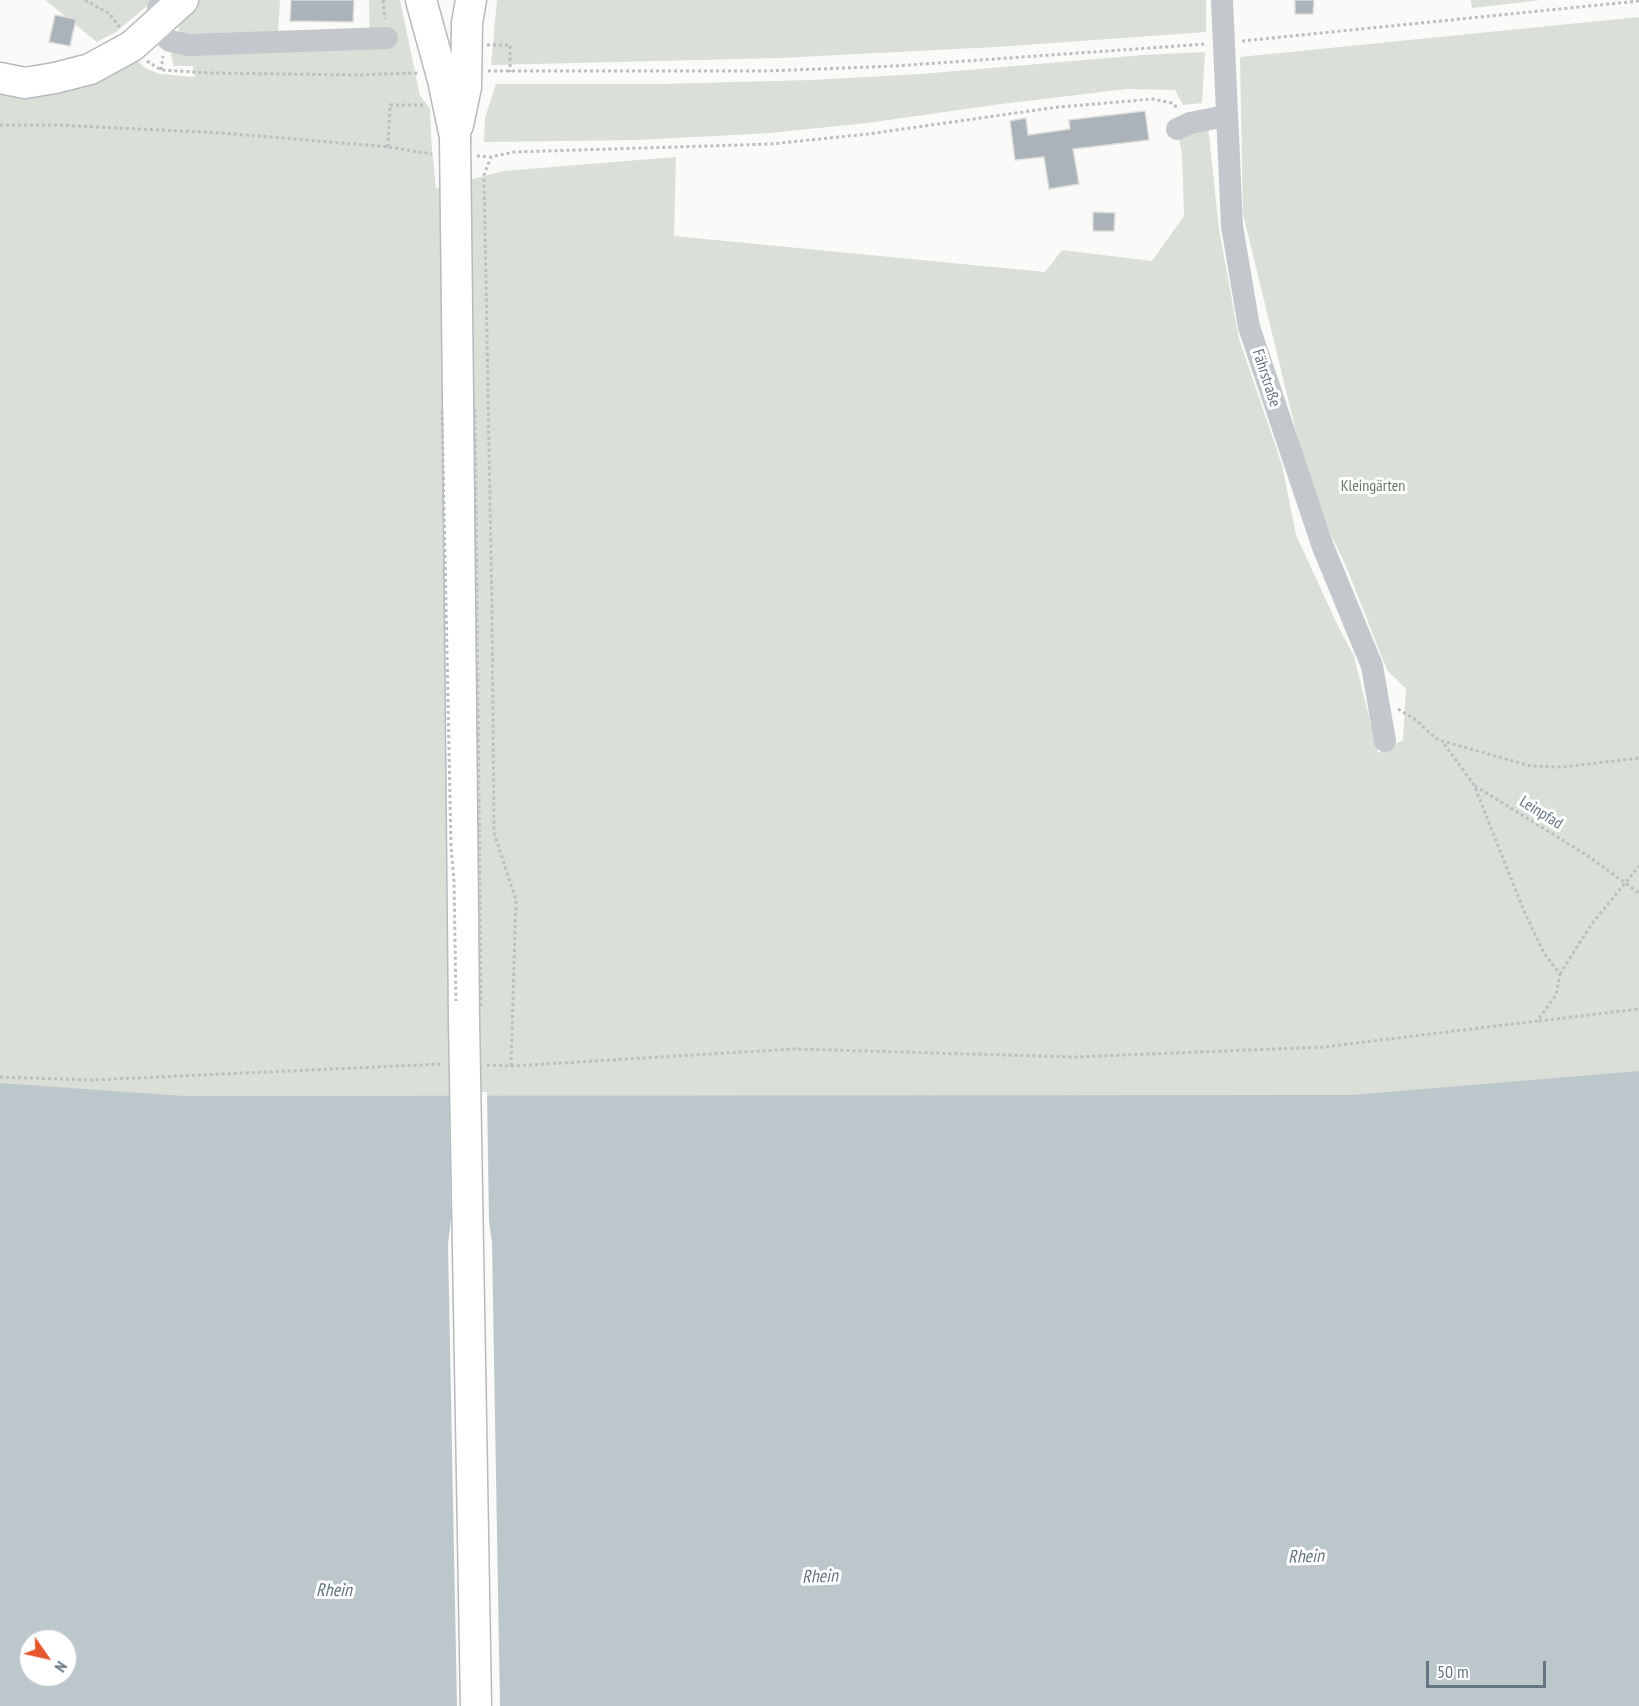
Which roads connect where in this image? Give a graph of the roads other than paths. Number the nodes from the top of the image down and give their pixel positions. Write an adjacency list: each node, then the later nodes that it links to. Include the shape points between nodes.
1 (421, 0): 11 (main road)
2 (450, 0): 11 (main road, via 455,46)
3 (471, 0): 11 (main road, via 466,87)
4 (1222, 0): 9 (lane, Fährstraße)
5 (165, 6): 6 (lane, via 164,36 189,45); 7 (main road, via 76,56 45,65); 8 (main road, via 132,46 90,69 25,83)
6 (387, 38)
7 (0, 69)
8 (0, 78)
9 (1226, 116): 10 (lane); 12 (lane, Fährstraße, via 1232,226 1249,327 1323,547 1372,666)
10 (1184, 126)
11 (455, 149): 13 (main road, bridge, via 463,999)
12 (1385, 741)
13 (476, 1706)

